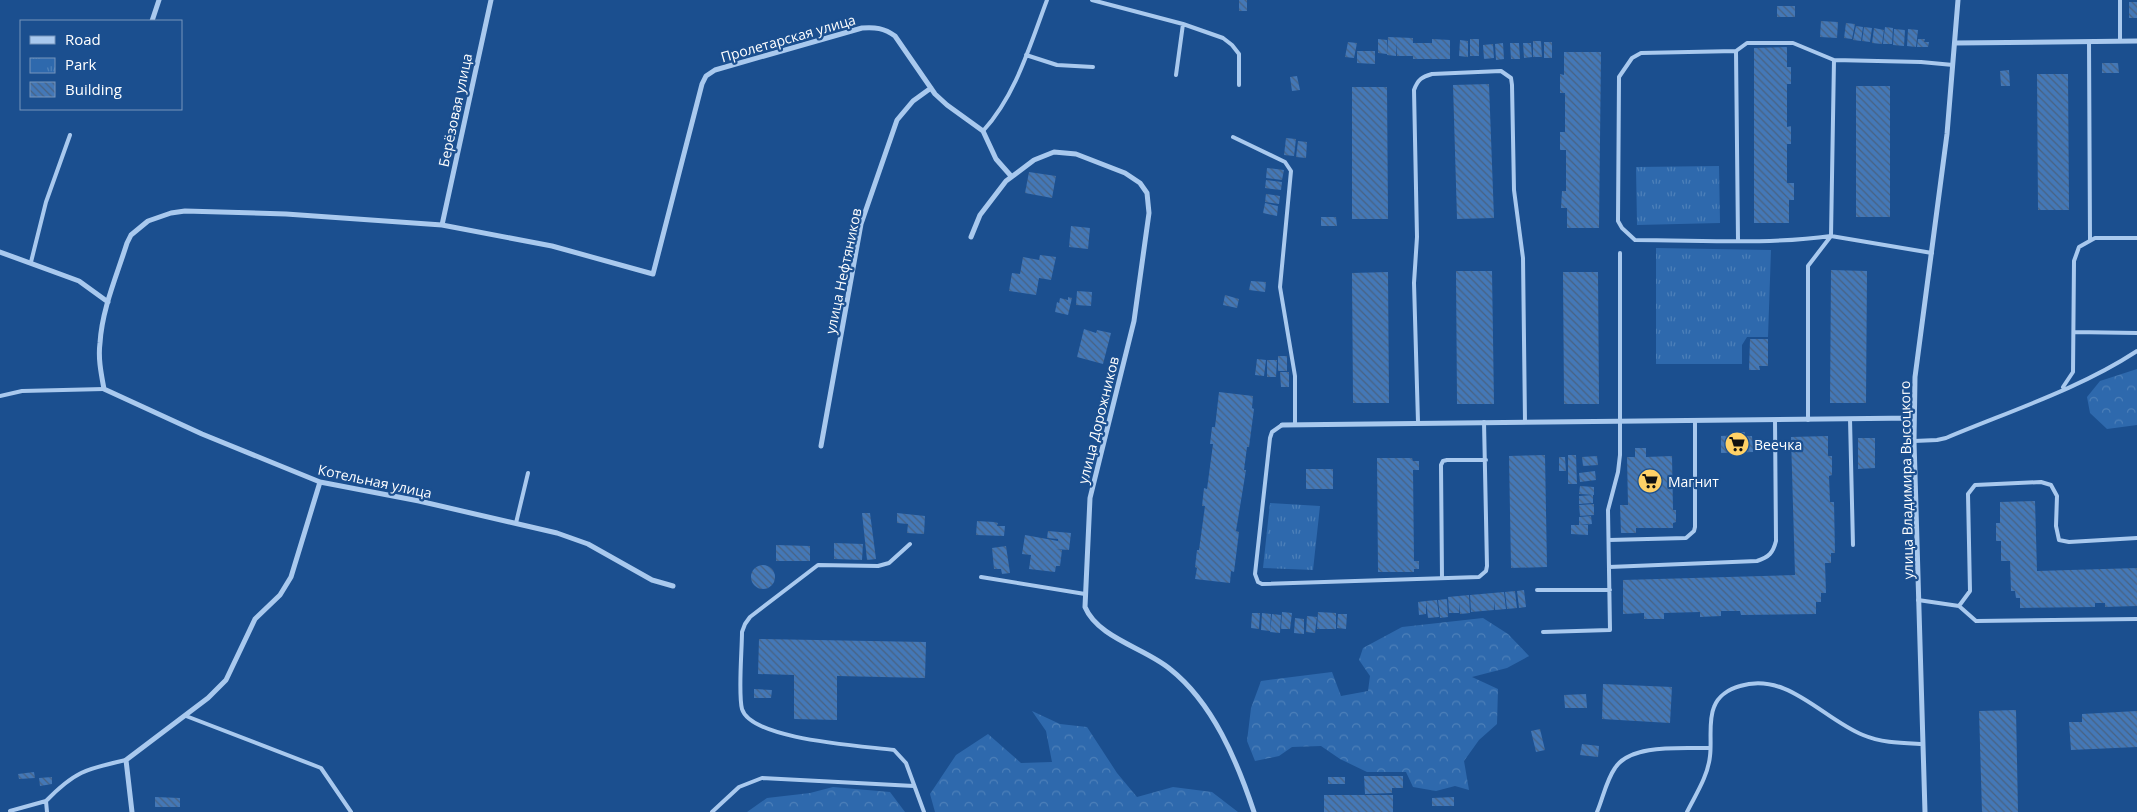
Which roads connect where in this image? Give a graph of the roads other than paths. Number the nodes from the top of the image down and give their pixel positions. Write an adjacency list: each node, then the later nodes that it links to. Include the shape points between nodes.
1 (159, 0): 7 (street)
2 (491, 0): 25 (street, Берёзовая улица)
3 (1047, 0): 14 (lane)
4 (1092, 0): 8 (lane)
5 (1958, 0): 12 (street, улица Владимира Высоцкого)
6 (2120, 0): 9 (lane)
7 (152, 20)
8 (1183, 24): 18 (lane); 19 (lane, via 1232,45 1240,58)
9 (2120, 41): 10 (street); 11 (street)
10 (2137, 41)
11 (2089, 42): 12 (street); 30 (lane)
12 (1955, 43): 16 (street, улица Владимира Высоцкого)
13 (1736, 52): 15 (lane, via 1746,43 1793,43); 29 (lane); 29 (lane, via 1641,53 1625,67 1619,77 1618,221 1635,240)
14 (1026, 55): 17 (lane, via 1057,66); 21 (lane, via 1003,106)
15 (1834, 60): 16 (lane); 26 (lane)
16 (1953, 66): 33 (street, улица Владимира Высоцкого)
17 (1093, 67)
18 (1176, 75)
19 (1239, 85)
20 (931, 88): 21 (street, Пролетарская улица, via 947,105); 25 (street, Пролетарская улица, via 896,36 874,27 715,70 706,76 653,274 552,246); 54 (street, улица Нефтяников, via 913,101 897,120 862,224)
21 (983, 131): 24 (street, Пролетарская улица, via 996,159)
22 (70, 135): 34 (lane, via 46,202)
23 (1234, 137): 51 (lane, via 1285,162 1291,171 1280,287 1295,376)
24 (1011, 176): 27 (street, улица Дорожников, via 980,216); 69 (street, улица Дорожников, via 1044,155 1070,153 1130,176 1140,184 1148,202 1134,321 1090,498)
25 (442, 225): 35 (street, via 286,214 171,213 148,221 131,236)
26 (1831, 236): 29 (lane, via 1800,240); 33 (lane); 46 (lane, via 1808,266)
27 (971, 237)
28 (2137, 238): 30 (lane)
29 (1738, 240)
30 (2090, 240): 36 (lane, via 2079,247 2074,261)
31 (0, 252): 34 (street)
32 (1620, 253): 50 (lane)
33 (1932, 253): 42 (street, улица Владимира Высоцкого, via 1918,348)
34 (31, 262): 35 (street, via 80,281)
35 (108, 302): 39 (street, via 99,344)
36 (2074, 332): 37 (lane); 40 (lane, via 2073,372)
37 (2137, 333)
38 (2137, 351): 40 (lane)
39 (104, 389): 41 (lane, via 22,391); 57 (street, Котельная улица)
40 (2060, 390): 53 (lane, via 1946,438)
41 (0, 396)
42 (1914, 418): 43 (street); 53 (street, улица Владимира Высоцкого)
43 (1850, 419): 46 (street); 62 (lane)
44 (1695, 420): 45 (street); 50 (street); 60 (lane, via 1694,531 1686,538)
45 (1775, 420): 46 (street); 63 (lane, via 1776,541 1767,558)
46 (1808, 420)
47 (1418, 422): 48 (street); 49 (lane, via 1414,90 1423,76 1432,74 1500,71 1511,78 1512,85 1514,190 1523,258); 51 (street)
48 (1484, 422): 49 (street); 55 (lane)
49 (1525, 422): 50 (street)
50 (1619, 422): 60 (lane, via 1618,472 1609,502)
51 (1295, 423): 52 (street)
52 (1282, 425): 65 (lane, via 1272,432 1270,438 1255,574 1258,582)
53 (1914, 441): 70 (street, улица Владимира Высоцкого)
54 (821, 446)
55 (1486, 460): 65 (lane, via 1488,566 1479,577); 65 (lane, via 1447,460 1441,465)
56 (528, 473): 58 (lane)
57 (320, 482): 58 (street, Котельная улица); 74 (street, via 286,586 255,619 226,680)
58 (516, 523): 66 (street, Котельная улица, via 588,544 652,580)
59 (2137, 538): 71 (lane, via 2059,540 2057,496 2051,485 2041,482 1975,485 1968,494 1970,590)
60 (1609, 540): 63 (lane)
61 (910, 544): 78 (lane, via 889,563 878,566 818,565 750,617 742,632 742,710 751,721 787,735 894,750 906,763)
62 (1853, 545)
63 (1609, 567): 68 (lane)
64 (982, 577): 69 (lane)
65 (1442, 578)
66 (673, 586)
67 (1537, 590): 68 (lane)
68 (1610, 590): 73 (lane, via 1610,630)
69 (1085, 594): 86 (street, улица Дорожников, via 1085,608 1094,622 1172,670 1193,693 1231,752)
70 (1918, 600): 71 (lane); 75 (street, улица Владимира Высоцкого)
71 (1959, 606): 72 (lane, via 1976,622)
72 (2137, 619)
73 (1543, 632)
74 (186, 716): 77 (street); 83 (lane, via 321,768)
75 (1923, 744): 76 (lane, via 1889,742 1863,735 1797,695 1758,683 1734,688 1719,699 1712,714); 89 (street, улица Владимира Высоцкого)
76 (1710, 748): 87 (lane, via 1647,750 1631,755 1615,767); 88 (lane, via 1707,769)
77 (126, 760): 79 (lane, via 80,772 64,782); 82 (street)
78 (914, 786): 84 (lane, via 762,778 740,787); 85 (lane)
79 (46, 801): 80 (lane); 81 (lane)
80 (10, 811)
81 (47, 812)
82 (132, 812)
83 (351, 812)
84 (712, 812)
85 (924, 812)
86 (1254, 812)
87 (1597, 812)
88 (1687, 812)
89 (1925, 812)

